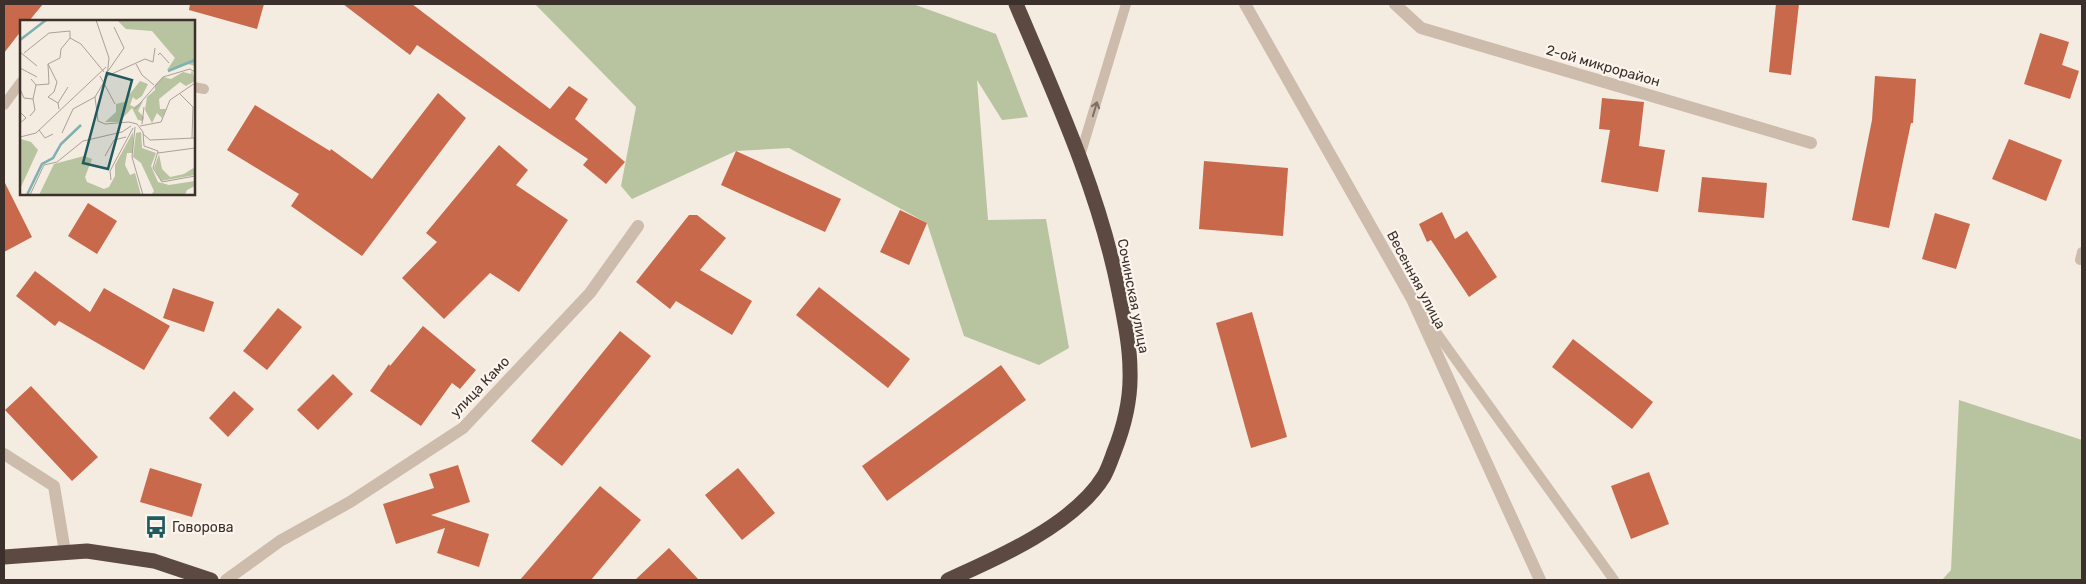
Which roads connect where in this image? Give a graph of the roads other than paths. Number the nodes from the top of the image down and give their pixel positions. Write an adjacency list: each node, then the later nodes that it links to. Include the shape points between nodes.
1 (1016, 4): 8 (highway, Сочинская улица)
2 (1126, 4): 8 (lane, one-way to 2)
3 (1245, 4): 10 (street, Весенняя улица)
4 (1395, 4): 7 (street, 2-ой микрорайон, via 1421,28)
5 (20, 83): 6 (lane)
6 (4, 105)
7 (1811, 143)
8 (1080, 156): 16 (highway, Сочинская улица, via 1110,249 1124,321 1130,370 1120,436 1104,476 1089,496 1050,527 1010,552)
9 (638, 226): 15 (street, улица Камо, via 590,293 463,428 350,502 280,542)
10 (1412, 299): 17 (street, Весенняя улица); 18 (lane)
11 (4, 454): 12 (street, via 54,486)
12 (65, 552): 13 (highway); 14 (highway, via 87,551 154,562)
13 (4, 557)
14 (211, 580)
15 (226, 580)
16 (948, 580)
17 (1540, 580)
18 (1614, 580)

